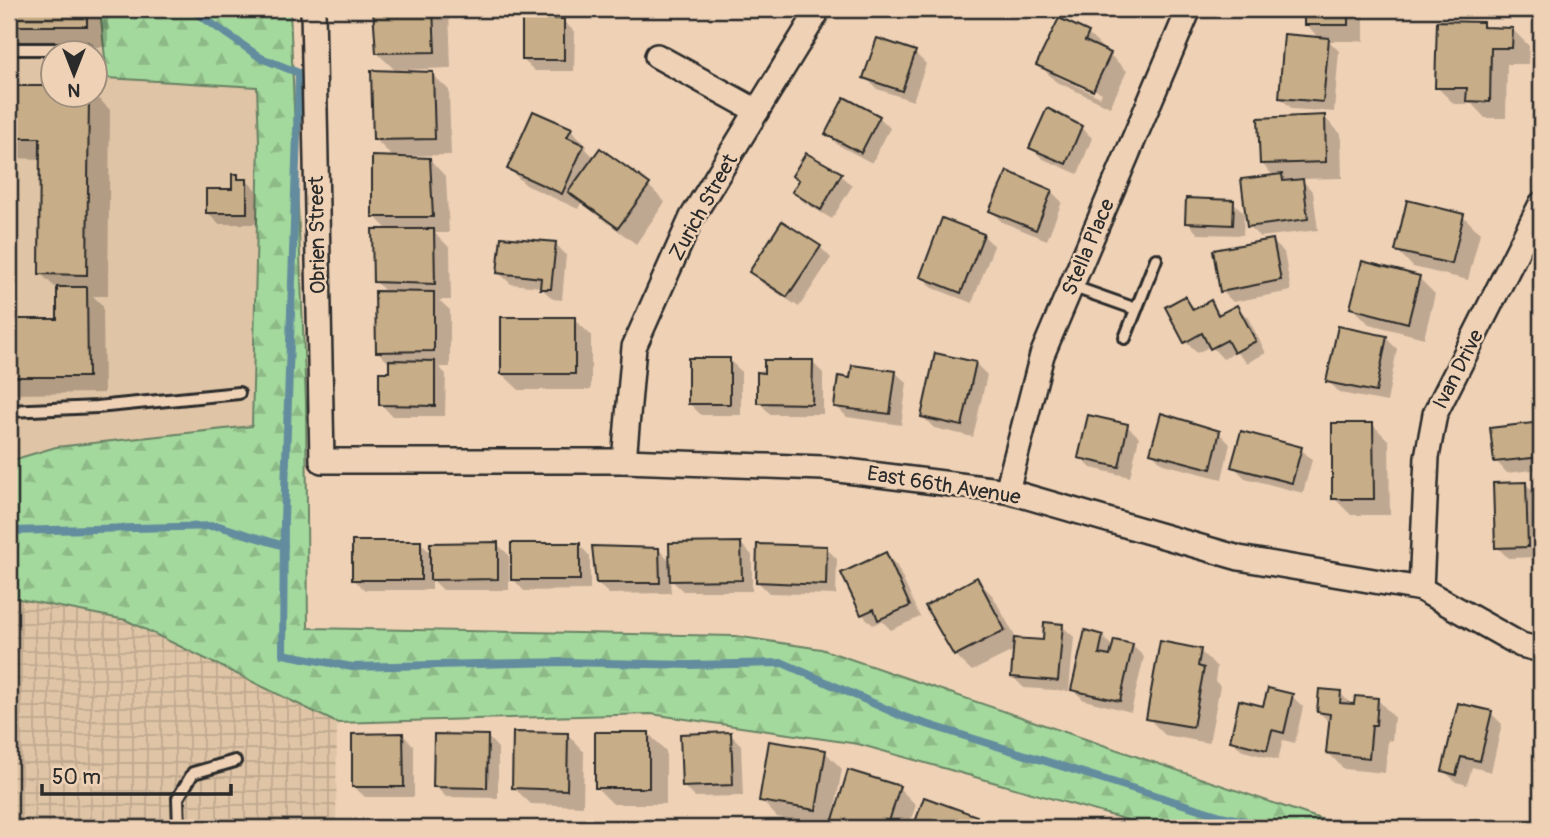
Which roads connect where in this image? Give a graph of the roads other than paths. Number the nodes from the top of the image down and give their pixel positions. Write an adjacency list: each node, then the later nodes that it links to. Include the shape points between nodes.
1 (313, 9): 15 (street, Obrien Street)
2 (816, 9): 7 (street, Zurich Street)
3 (1189, 9): 10 (street, Stella Place)
4 (9, 49): 5 (lane)
5 (38, 49)
6 (657, 56): 7 (street)
7 (757, 111): 16 (street, Zurich Street, via 692,217 634,347)
8 (1541, 204): 18 (street, Ivan Drive, via 1435,414 1427,457)
9 (1156, 259): 11 (lane)
10 (1071, 286): 11 (lane); 17 (street, Stella Place, via 1042,355)
11 (1136, 309): 12 (lane)
12 (1125, 338)
13 (239, 393): 14 (lane)
14 (9, 411)
15 (322, 461): 16 (street, East 66th Avenue)
16 (624, 461): 17 (street, East 66th Avenue, via 823,468)
17 (1007, 491): 18 (street, East 66th Avenue, via 1239,558)
18 (1421, 589): 19 (street, East 66th Avenue, via 1521,645)
19 (1541, 649)
20 (235, 761): 21 (lane, via 193,773 178,798)
21 (179, 828)

